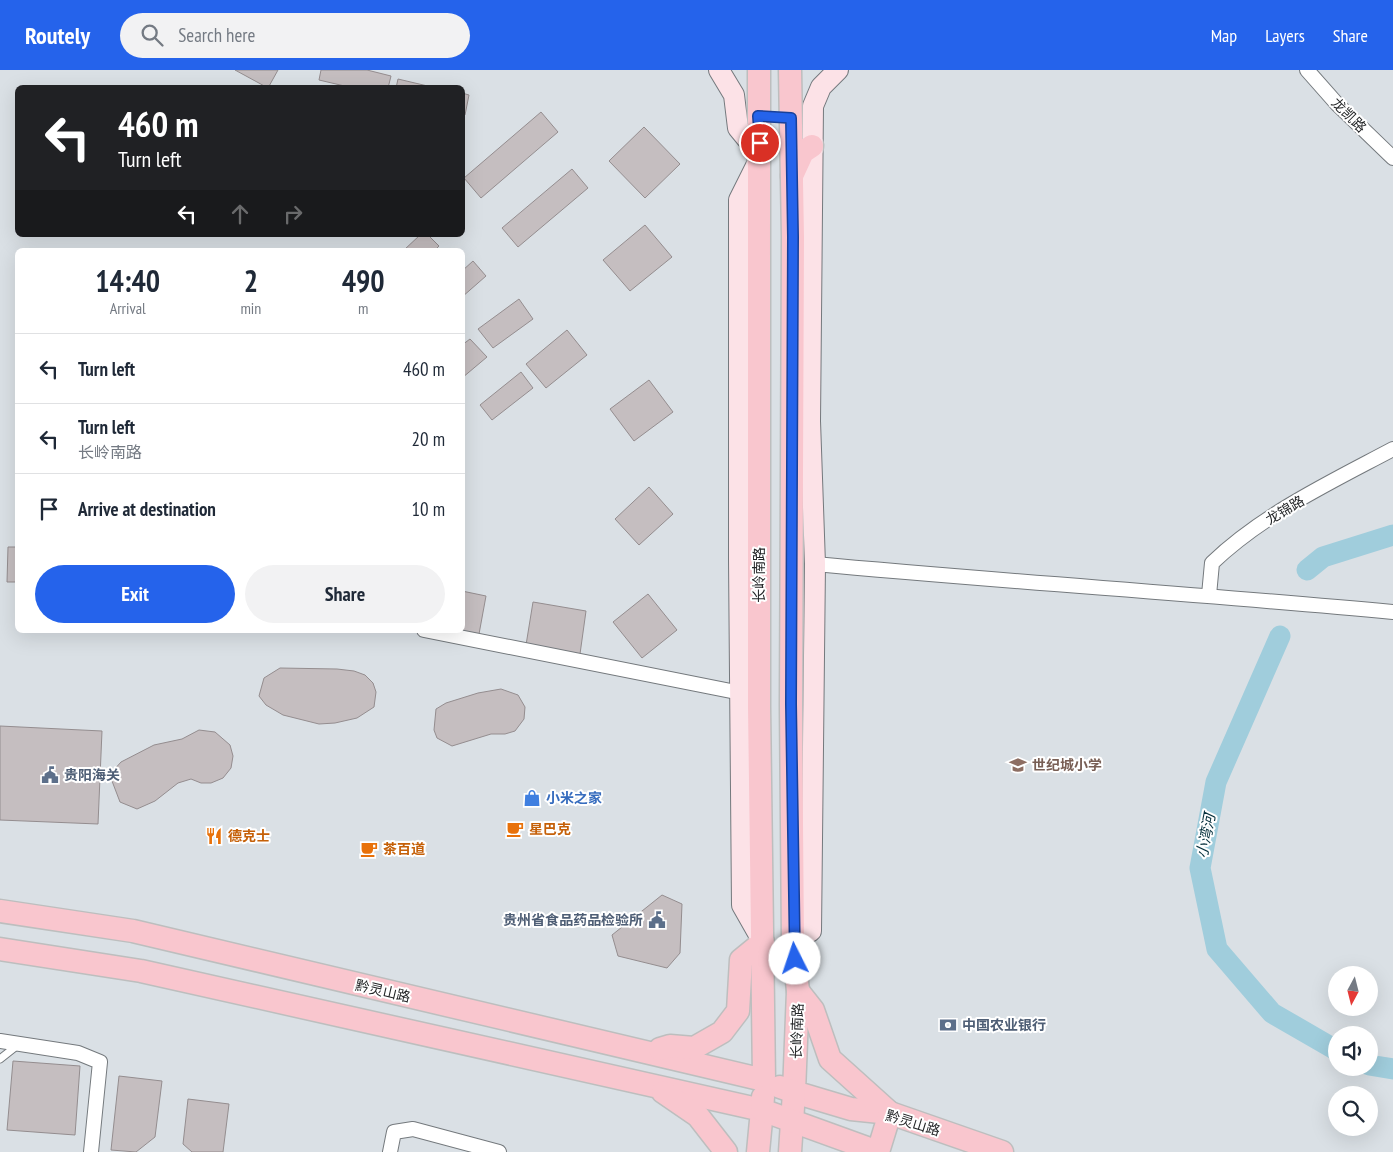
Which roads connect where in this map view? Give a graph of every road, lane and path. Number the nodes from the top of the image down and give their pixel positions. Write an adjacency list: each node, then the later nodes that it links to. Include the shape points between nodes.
1 (719, 70): 9 (main road, via 734,95 738,128)
2 (760, 70): 6 (main road, 长岭南路)
3 (790, 70): 7 (main road, 长岭南路)
4 (838, 70): 8 (main road, via 821,87 813,106)
5 (1307, 70): 10 (street, 龙凯路)
6 (758, 116): 7 (main road); 9 (main road, 长岭南路)
7 (791, 118): 8 (main road); 11 (main road, 长岭南路)
8 (812, 146): 11 (main road, via 804,152); 13 (main road, via 810,421)
9 (760, 156): 17 (main road, via 739,200); 19 (main road, 长岭南路, via 758,707)
10 (1393, 158)
11 (792, 177): 20 (main road, 长岭南路)
12 (1393, 449): 14 (street, 龙锦路, via 1238,538 1212,563)
13 (816, 564): 14 (street, via 991,581); 20 (main road, via 811,931)
14 (1209, 595): 15 (street)
15 (1393, 612)
16 (439, 633): 17 (street)
17 (742, 693): 19 (main road, via 742,905)
18 (0, 911): 26 (main road, 黔灵山路, via 133,931)
19 (763, 942): 22 (main road, 长岭南路); 26 (main road, via 741,960 738,1011 722,1032 694,1048 670,1046)
20 (794, 943): 23 (main road, 长岭南路)
21 (0, 949): 29 (main road, via 141,971)
22 (763, 991): 23 (main road); 28 (main road, 长岭南路)
23 (798, 991): 30 (main road, 长岭南路); 32 (main road, via 813,1010 830,1059)
24 (0, 1041): 25 (street)
25 (19, 1044): 27 (lane); 34 (street, via 78,1053 100,1062)
26 (644, 1054): 28 (main road, 黔灵山路); 29 (main road)
27 (0, 1059)
28 (764, 1080): 30 (main road, 黔灵山路); 31 (main road, 长岭南路)
29 (649, 1084): 31 (main road); 37 (main road, via 698,1116)
30 (794, 1092): 32 (main road, 黔灵山路, via 851,1109); 33 (main road, 长岭南路)
31 (762, 1110): 33 (main road); 38 (main road)
32 (890, 1113): 40 (main road); 41 (main road, 黔灵山路)
33 (791, 1122): 39 (main road); 40 (main road)
34 (88, 1149)
35 (495, 1151): 36 (street, via 413,1129 394,1132)
36 (390, 1152)
37 (726, 1152)
38 (758, 1152)
39 (790, 1152)
40 (878, 1152)
41 (1002, 1152)

